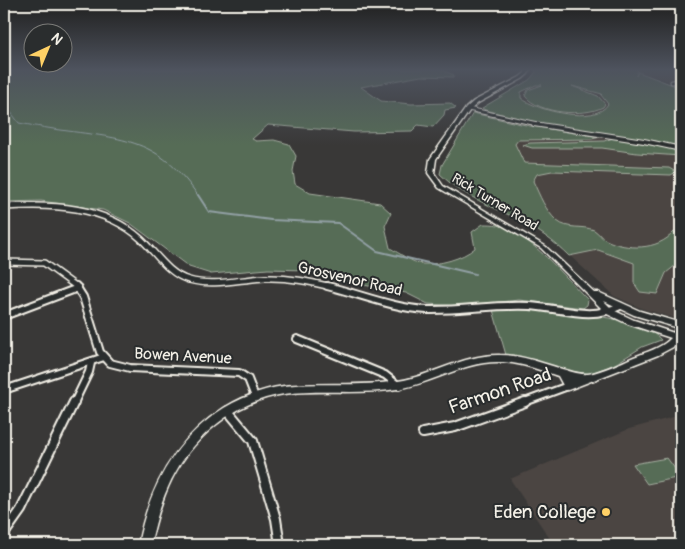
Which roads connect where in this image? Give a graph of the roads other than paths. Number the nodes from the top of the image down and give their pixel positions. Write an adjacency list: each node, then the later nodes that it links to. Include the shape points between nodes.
1 (492, 95): 2 (main road, Rick Turner Road)
2 (468, 109): 3 (street, via 542,126 644,141); 7 (main road, Rick Turner Road, via 433,159 431,169 434,178 447,192 543,247)
3 (681, 150)
4 (4, 207): 9 (street, Grosvenor Road, via 57,206 102,217 133,232 181,276 196,282 284,278 395,305 429,309 515,306 595,314)
5 (4, 262): 6 (street, via 44,263)
6 (78, 288): 10 (street); 14 (street)
7 (590, 292): 8 (main road, Rick Turner Road); 9 (main road, Rick Turner Road)
8 (620, 306): 9 (street, Grosvenor Road); 11 (main road, Rick Turner Road)
9 (610, 312): 12 (main road, Rick Turner Road)
10 (4, 316)
11 (681, 326): 12 (main road)
12 (679, 338): 17 (main road, Farmon Road, via 664,349)
13 (297, 339): 18 (street, via 385,375)
14 (104, 358): 15 (street); 21 (street, Bowen Avenue, via 130,368 239,373 248,379)
15 (91, 363): 20 (street); 24 (street, via 21,510)
16 (561, 372): 17 (main road); 18 (main road, via 510,358 492,358); 19 (main road)
17 (588, 378): 19 (main road, Farmon Road)
18 (399, 386): 21 (main road, via 286,390)
19 (568, 386): 23 (street, Farmon Road, via 455,427)
20 (4, 390)
21 (255, 397): 22 (main road)
22 (228, 410): 25 (main road, via 191,439 170,469 155,504); 26 (street, via 248,432 256,449)
23 (423, 433)
24 (4, 534)
25 (144, 545)
26 (280, 545)

